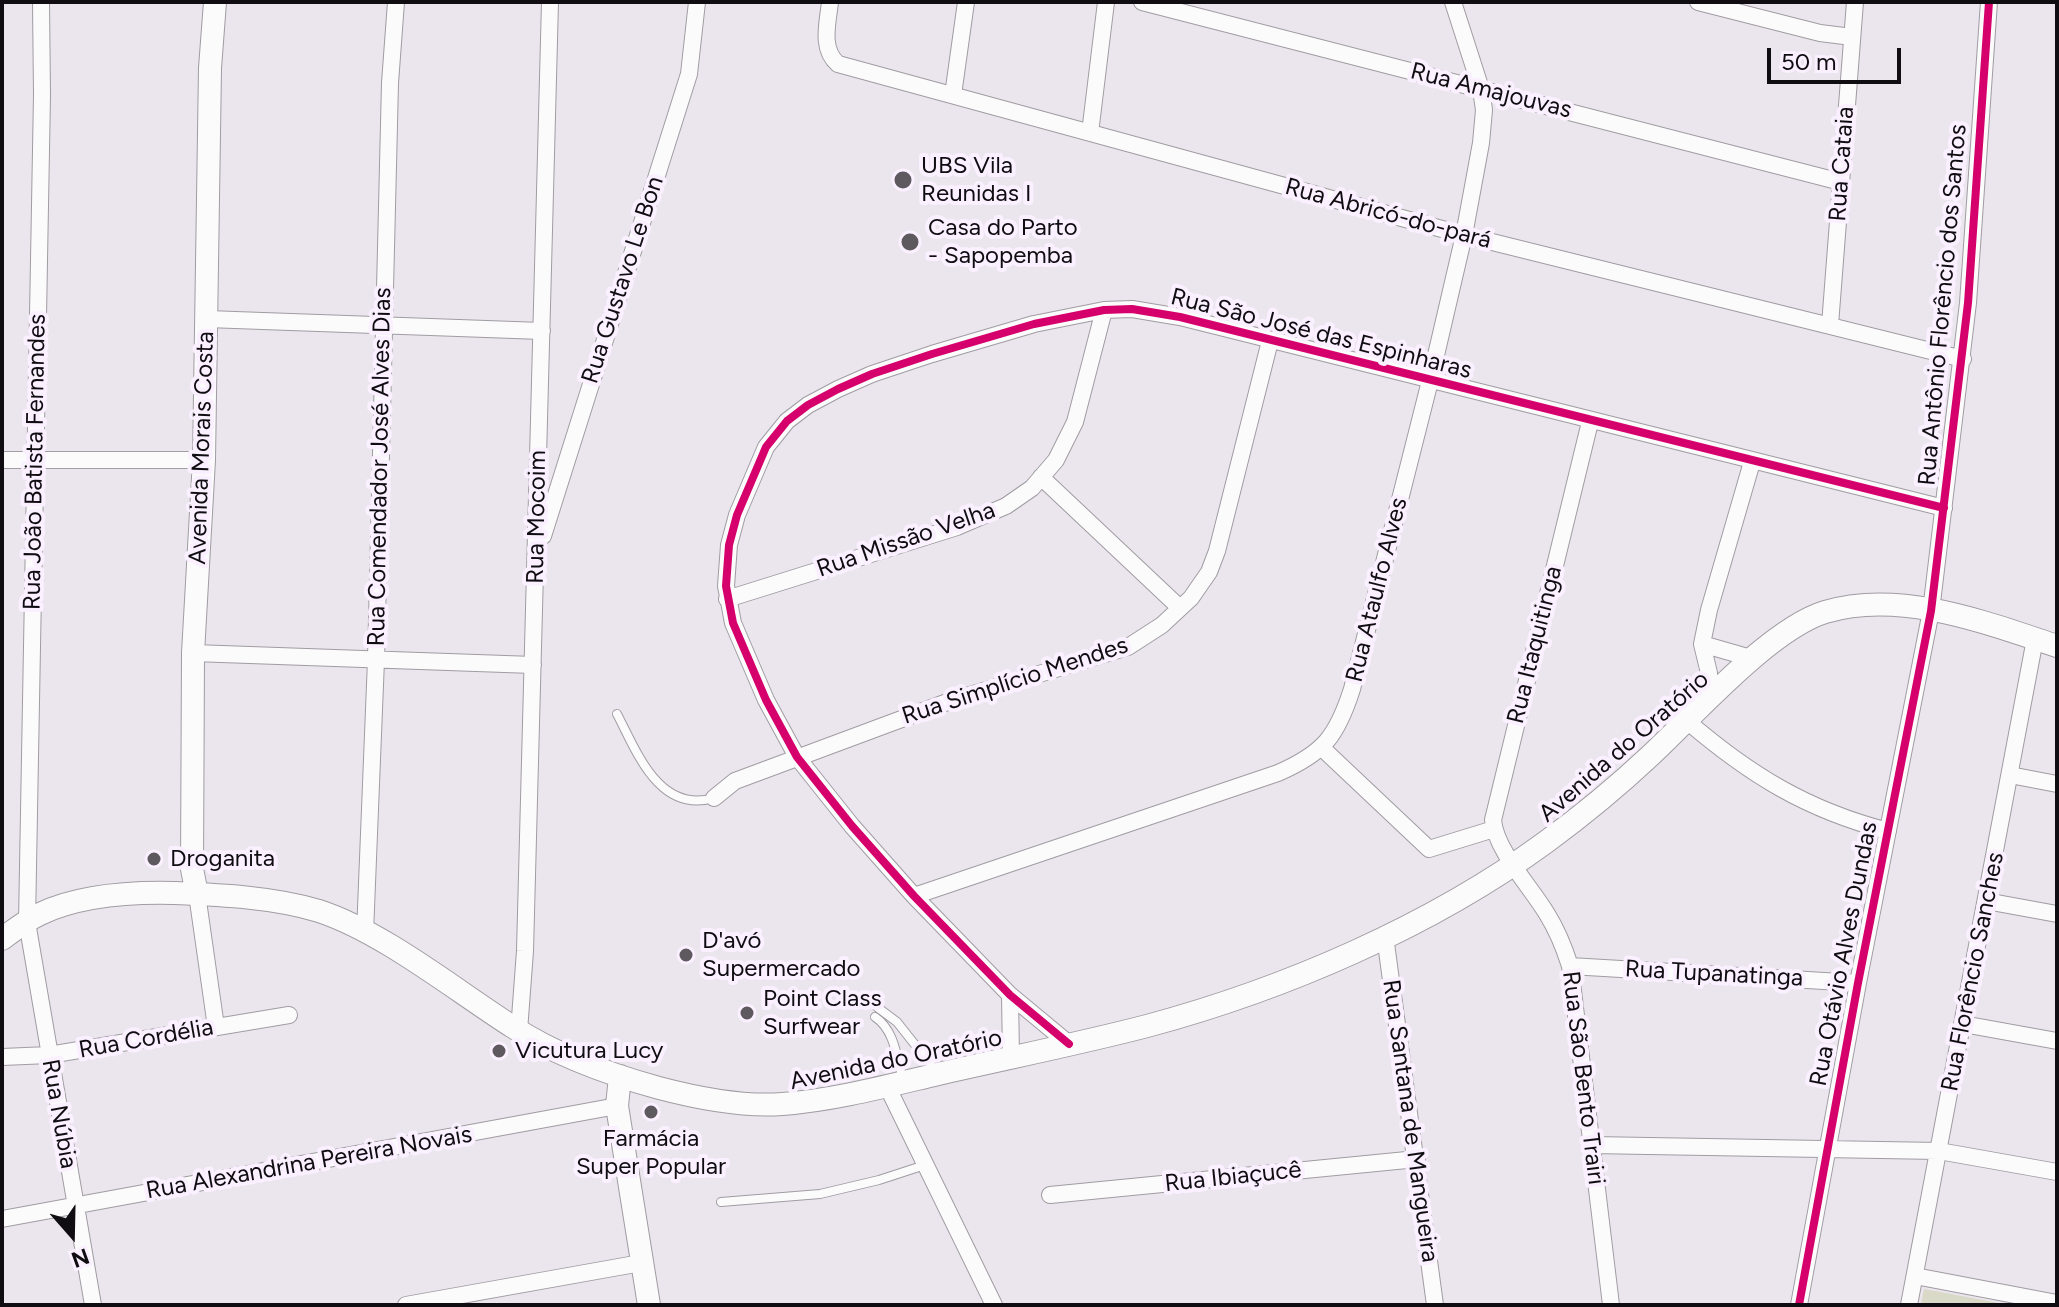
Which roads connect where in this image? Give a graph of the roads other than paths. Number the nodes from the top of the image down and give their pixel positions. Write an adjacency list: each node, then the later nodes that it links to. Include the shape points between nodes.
1 (41, 2): 30 (street, Rua João Batista Fernandes)
2 (215, 2): 22 (main road, Avenida Morais Costa)
3 (396, 2): 24 (street, Rua Comendador José Alves Dias)
4 (550, 2): 25 (street, Rua Mocoim)
5 (697, 2): 36 (street, Rua Gustavo Le Bon, via 689,74)
6 (830, 2): 17 (street, Rua Abricó-do-pará, via 826,46 838,64)
7 (966, 2): 17 (street)
8 (1106, 2): 18 (street)
9 (1142, 2): 16 (street, Rua Amajouvas)
10 (1453, 2): 16 (street, Rua Ataulfo Alves)
11 (1698, 2): 14 (street)
12 (1855, 2): 15 (street, Rua Cataia)
13 (1989, 2): 27 (street, Rua Antônio Florêncio dos Santos)
14 (1715, 4): 15 (street)
15 (1852, 37): 19 (street, Rua Cataia)
16 (1481, 89): 19 (street, Rua Amajouvas); 20 (street, Rua Ataulfo Alves, via 1481,143)
17 (953, 95): 18 (street, Rua Abricó-do-pará)
18 (1090, 133): 20 (street, Rua Abricó-do-pará)
19 (1841, 182): 23 (street, Rua Cataia)
20 (1464, 235): 23 (street, Rua Abricó-do-pará); 28 (street, Rua Ataulfo Alves)
21 (1104, 310): 26 (street, Rua São José das Espinharas, via 1180,317); 34 (street, Rua Missão Velha, via 1075,422); 37 (street, Rua São José das Espinharas, via 1034,324 872,374 787,421 766,447 737,515 729,545)
22 (207, 319): 24 (street); 32 (main road, Avenida Morais Costa)
23 (1830, 325): 27 (street, Rua Abricó-do-pará)
24 (384, 327): 25 (street); 45 (street, Rua Comendador José Alves Dias)
25 (542, 331): 36 (street, Rua Mocoim)
26 (1270, 341): 28 (street, Rua São José das Espinharas); 38 (street, Rua Simplício Mendes, via 1217,551 1209,572)
27 (1963, 359): 35 (street, Rua Antônio Florêncio dos Santos)
28 (1430, 381): 29 (street, Rua São José das Espinharas); 50 (street, Rua Ataulfo Alves, via 1352,689 1343,717)
29 (1590, 422): 33 (street, Rua São José das Espinharas); 55 (street, Rua Itaquitinga, via 1494,809)
30 (35, 459): 31 (street); 32 (street); 62 (street, Rua João Batista Fernandes)
31 (2, 460)
32 (204, 460): 43 (main road, Avenida Morais Costa)
33 (1752, 462): 35 (street, Rua São José das Espinharas); 41 (street)
34 (1041, 477): 37 (street, Rua Missão Velha, via 1006,506 957,527); 38 (street)
35 (1944, 508): 39 (street, Rua Antônio Florêncio dos Santos)
36 (536, 556): 46 (street, Rua Mocoim)
37 (727, 599): 51 (street, Rua São José das Espinharas, via 766,700)
38 (1180, 608): 51 (street, Rua Simplício Mendes, via 1128,647 950,701)
39 (1931, 611): 40 (main road, Avenida do Oratório); 44 (main road, Avenida do Oratório, via 1875,606 1826,612); 56 (street, Rua Otávio Alves Dundas)
40 (2035, 639): 42 (main road, Avenida do Oratório); 52 (street, Rua Florêncio Sanches)
41 (1702, 644): 44 (street); 47 (street)
42 (2057, 646)
43 (193, 653): 45 (street); 58 (main road, Avenida Morais Costa, via 192,869)
44 (1754, 659): 47 (main road, Avenida do Oratório)
45 (376, 660): 46 (street); 63 (street, Rua Comendador José Alves Dias)
46 (533, 665): 72 (street, Rua Mocoim)
47 (1710, 699): 49 (main road, Avenida do Oratório)
48 (617, 714): 54 (lane, via 648,773 673,796 703,802)
49 (1687, 721): 56 (street, via 1789,795); 57 (main road, Avenida do Oratório, via 1603,798)
50 (1322, 748): 55 (street, via 1429,849); 59 (street, Rua Ataulfo Alves, via 1278,773)
51 (797, 757): 54 (street, Rua Simplício Mendes, via 735,781); 59 (street, Rua São José das Espinharas)
52 (2010, 775): 53 (street); 60 (street, Rua Florêncio Sanches)
53 (2057, 784)
54 (714, 798)
55 (1494, 829): 57 (street)
56 (1888, 831): 67 (street, Rua Otávio Alves Dundas)
57 (1513, 865): 64 (main road, Avenida do Oratório); 66 (street, Rua São Bento Trairi, via 1557,931)
58 (197, 894): 62 (main road, Avenida do Oratório, via 99,897); 63 (main road, Avenida do Oratório, via 319,911); 71 (street)
59 (914, 896): 68 (street, Rua São José das Espinharas)
60 (1986, 901): 61 (street); 70 (street, Rua Florêncio Sanches)
61 (2057, 914)
62 (27, 922): 65 (main road, Avenida do Oratório); 75 (street, Rua Núbia)
63 (365, 933): 72 (main road, Avenida do Oratório)
64 (1385, 936): 74 (main road, Avenida do Oratório, via 1200,1010); 85 (street, Rua Santana de Mangueira)
65 (2, 939)
66 (1570, 966): 67 (street, Rua Tupanatinga); 82 (street, Rua São Bento Trairi)
67 (1858, 983): 83 (street, Rua Otávio Alves Dundas)
68 (1010, 995): 74 (street, Rua São José das Espinharas); 77 (street)
69 (289, 1015): 71 (street, Rua Cordélia)
70 (1963, 1024): 73 (street); 84 (street, Rua Florêncio Sanches)
71 (216, 1027): 75 (street, Rua Cordélia)
72 (519, 1031): 79 (main road, Avenida do Oratório)
73 (2057, 1041)
74 (1069, 1044): 77 (main road, Avenida do Oratório)
75 (49, 1055): 76 (street, Rua Cordélia); 90 (street, Rua Núbia)
76 (2, 1057)
77 (1011, 1057): 78 (main road, Avenida do Oratório)
78 (938, 1074): 80 (main road, Avenida do Oratório); 80 (lane, via 897,1022 876,1012 889,1033)
79 (620, 1076): 80 (main road, Avenida do Oratório, via 755,1104); 81 (main road)
80 (895, 1084): 86 (street)
81 (617, 1106): 90 (street, Rua Alexandrina Pereira Novais); 92 (main road)
82 (1591, 1145): 83 (street); 100 (street, Rua São Bento Trairi)
83 (1827, 1149): 84 (street); 101 (street, Rua Otávio Alves Dundas)
84 (1939, 1151): 87 (street); 93 (street, Rua Florêncio Sanches)
85 (1417, 1159): 88 (street, Rua Ibiaçucê); 99 (street, Rua Santana de Mangueira)
86 (926, 1165): 89 (lane, via 820,1194); 98 (street)
87 (2057, 1172)
88 (1050, 1195)
89 (721, 1202)
90 (75, 1206): 91 (street, Rua Alexandrina Pereira Novais); 95 (street, Rua Núbia)
91 (2, 1219)
92 (641, 1263): 96 (street); 97 (main road)
93 (1915, 1276): 94 (street); 102 (street, Rua Florêncio Sanches)
94 (2052, 1303)
95 (93, 1305)
96 (406, 1305)
97 (649, 1305)
98 (994, 1305)
99 (1435, 1305)
100 (1611, 1305)
101 (1799, 1305)
102 (1909, 1305)

